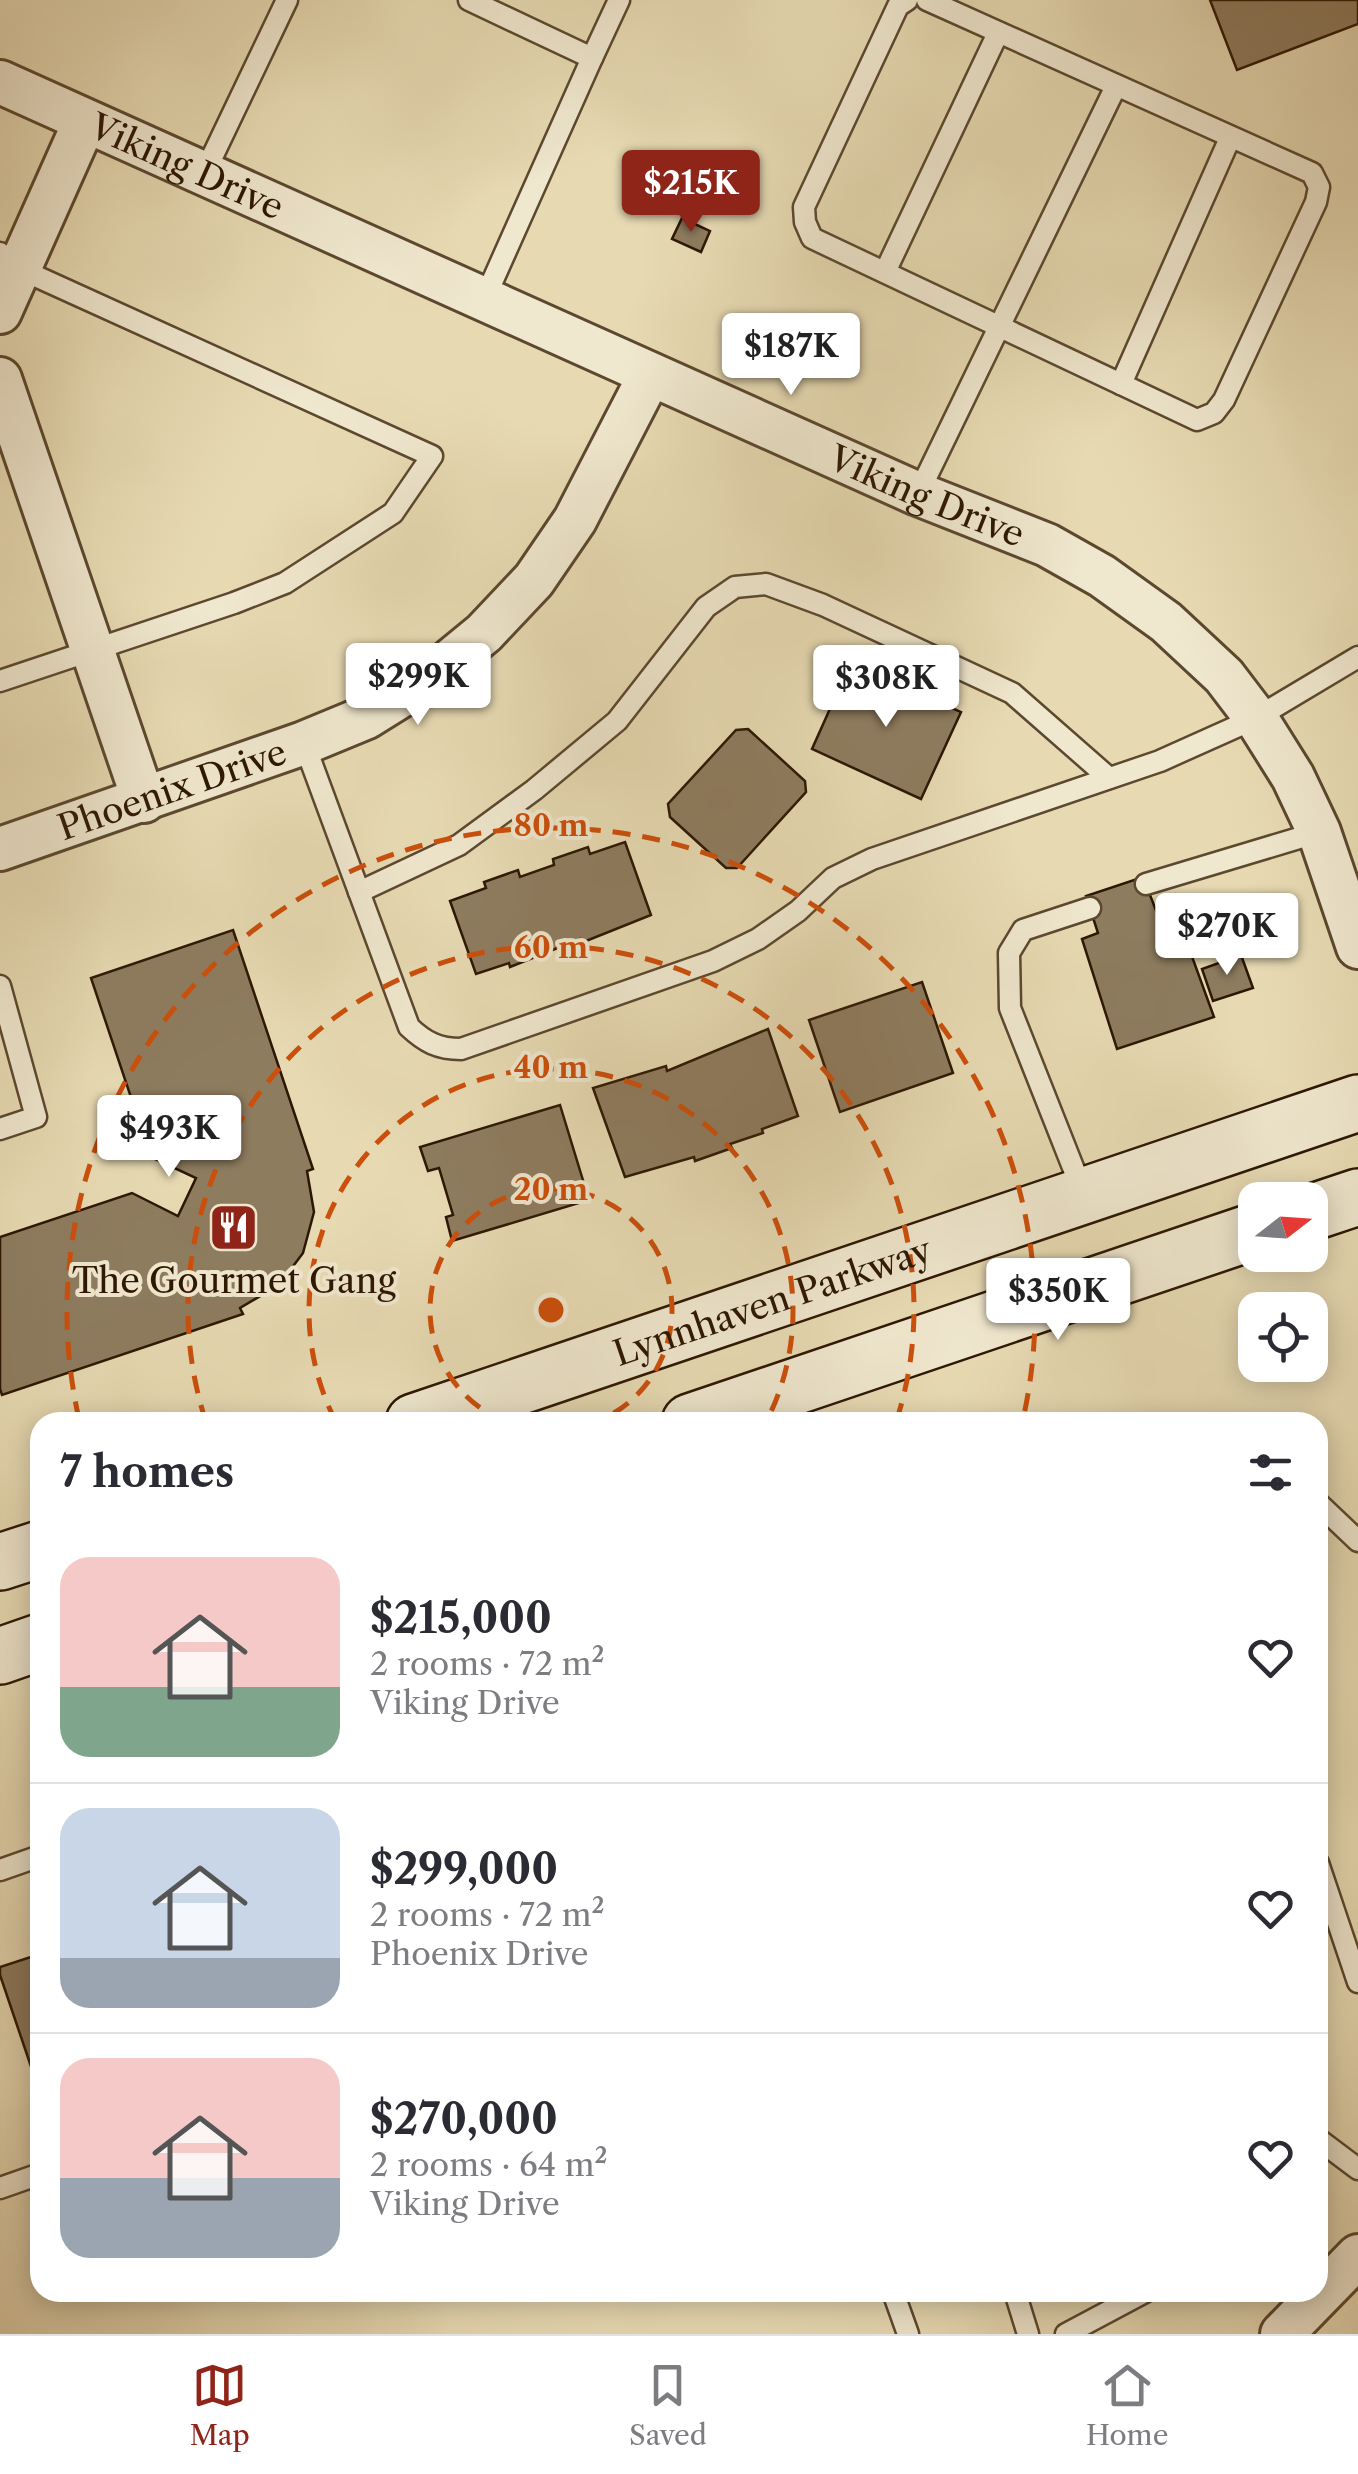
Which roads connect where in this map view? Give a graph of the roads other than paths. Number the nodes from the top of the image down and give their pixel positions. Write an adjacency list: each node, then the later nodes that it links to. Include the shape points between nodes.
1 (287, 0): 12 (lane)
2 (469, 0): 7 (lane)
3 (619, 0): 7 (lane)
4 (907, 0): 14 (lane, via 898,6 804,207 812,238)
5 (927, 0): 6 (lane)
6 (998, 34): 9 (lane); 14 (lane)
7 (592, 58): 15 (lane)
8 (0, 82): 10 (street, Viking Drive)
9 (1116, 86): 11 (lane); 17 (lane)
10 (85, 121): 12 (street, Viking Drive); 13 (street)
11 (1230, 138): 20 (lane); 20 (lane, via 1312,173 1319,187 1316,202 1214,413 1198,420)
12 (204, 174): 15 (street, Viking Drive)
13 (10, 261): 16 (street); 22 (lane, via 432,456 393,513 285,584)
14 (885, 272): 17 (lane)
15 (484, 300): 18 (street, Viking Drive)
16 (0, 312)
17 (999, 326): 20 (lane); 21 (lane)
18 (650, 375): 21 (street, Viking Drive); 26 (street, Phoenix Drive, via 575,520 534,580 428,679)
19 (0, 380): 22 (street)
20 (1121, 384)
21 (918, 494): 25 (street, Viking Drive, via 1047,545 1102,576 1166,622 1224,676)
22 (92, 650): 24 (lane); 28 (street)
23 (1358, 658): 25 (lane)
24 (0, 681)
25 (1256, 718): 27 (lane); 29 (street, Viking Drive)
26 (304, 743): 28 (street, Phoenix Drive); 32 (lane)
27 (1109, 778): 32 (lane, via 872,859 833,878 758,939 713,961 461,1048 425,1042 409,1027); 32 (lane, via 1012,693 823,605 766,584 735,587 706,607 617,721 534,790 458,846)
28 (144, 800): 30 (street, Phoenix Drive)
29 (1318, 832): 31 (lane); 34 (street, Viking Drive)
30 (0, 850)
31 (1146, 884)
32 (359, 892)
33 (1090, 908): 39 (lane, via 1023,930 1009,953 1010,1008)
34 (1358, 947)
35 (0, 986): 36 (lane)
36 (4, 1013): 38 (lane, via 36,1116)
37 (1358, 1103): 39 (main road, Lynnhaven Parkway)
38 (0, 1130)
39 (1085, 1196): 43 (main road, Lynnhaven Parkway)
40 (1358, 1197): 41 (main road)
41 (1328, 1207)
42 (1238, 1238): 44 (main road)
43 (444, 1412)
44 (720, 1412)
45 (1328, 1512): 46 (lane)
46 (1358, 1541)
47 (30, 1552): 48 (main road)
48 (0, 1562)
49 (30, 1646): 50 (main road)
50 (0, 1656)
51 (30, 1860): 52 (lane)
52 (0, 1870)
53 (1328, 1893): 54 (lane)
54 (1358, 1982)
55 (1328, 2155): 56 (lane)
56 (1358, 2169)
57 (30, 2178): 58 (lane)
58 (0, 2188)
59 (1358, 2256): 60 (street)
60 (1328, 2287)
61 (897, 2302): 65 (lane)
62 (1018, 2302): 66 (lane)
63 (1126, 2302): 67 (lane)
64 (1313, 2302): 68 (street)
65 (908, 2334)
66 (1028, 2334)
67 (1066, 2334)
68 (1282, 2334)

